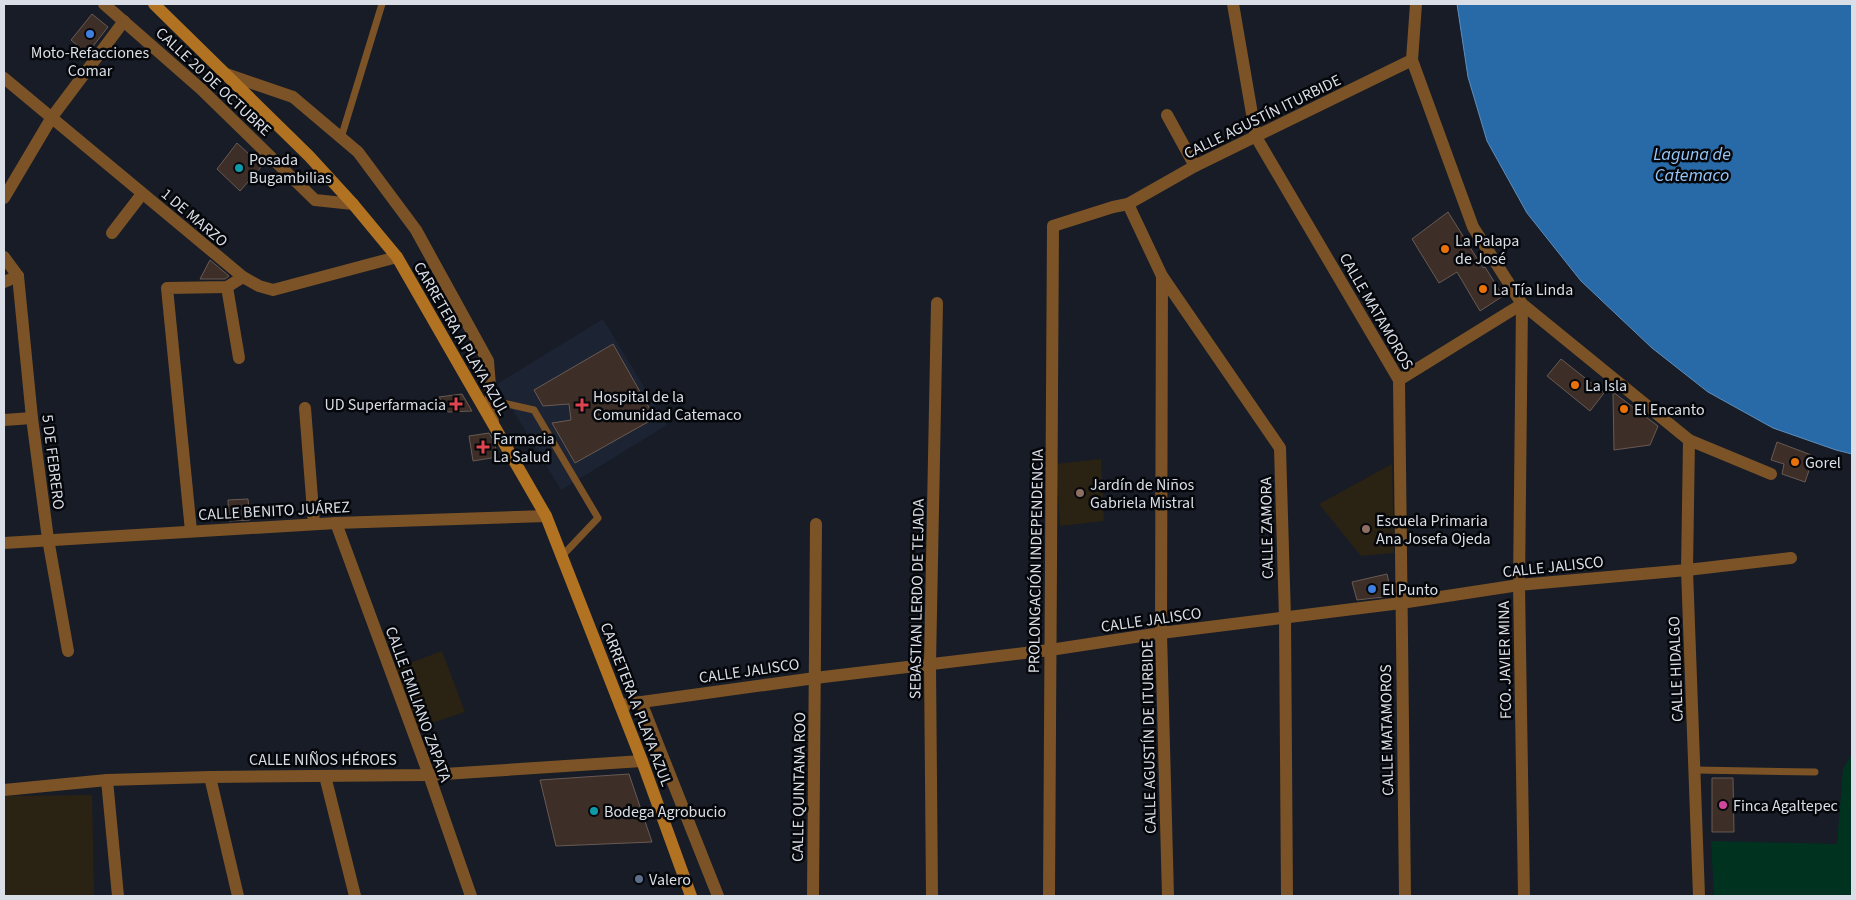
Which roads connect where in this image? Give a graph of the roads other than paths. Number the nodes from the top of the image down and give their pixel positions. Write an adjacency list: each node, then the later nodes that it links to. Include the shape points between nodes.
1 (104, 4): 6 (street, CALLE 20 DE OCTUBRE)
2 (154, 4): 8 (main road, CARRETERA A PLAYA AZUL)
3 (382, 4): 13 (lane)
4 (1233, 4): 12 (street, CALLE MATAMOROS)
5 (1416, 4): 7 (street)
6 (124, 21): 11 (street); 17 (street, CALLE 20 DE OCTUBRE, via 201,89 315,200)
7 (1412, 60): 12 (street, CALLE AGUSTÍN ITURBIDE); 29 (street, via 1473,227)
8 (226, 74): 13 (street, via 294,98); 17 (main road, CARRETERA A PLAYA AZUL)
9 (4, 78): 11 (street, 1 DE MARZO)
10 (1167, 115): 14 (street)
11 (52, 117): 15 (street, 1 DE MARZO); 16 (street)
12 (1256, 137): 14 (street, CALLE AGUSTÍN ITURBIDE); 31 (street, CALLE MATAMOROS)
13 (341, 138): 32 (street, via 358,152 416,230 488,361)
14 (1195, 166): 18 (street, CALLE AGUSTÍN ITURBIDE)
15 (142, 194): 20 (street); 25 (street, 1 DE MARZO)
16 (4, 198)
17 (353, 204): 22 (main road, CARRETERA A PLAYA AZUL)
18 (1128, 204): 19 (street, CALLE AGUSTÍN ITURBIDE); 24 (street, CALLE ZAMORA)
19 (1053, 226): 52 (street, PROLONGACIÓN INDEPENDENCIA)
20 (112, 233)
21 (4, 257): 23 (street)
22 (397, 257): 25 (street, 1 DE MARZO, via 273,290); 32 (main road, CARRETERA A PLAYA AZUL)
23 (18, 276): 26 (street); 34 (street, 5 DE FEBRERO)
24 (1162, 276): 50 (street, CALLE ZAMORA, via 1280,448); 51 (street, CALLE AGUSTÍN DE ITURBIDE)
25 (243, 277): 27 (street)
26 (4, 282)
27 (227, 287): 30 (street); 42 (street, via 167,288)
28 (937, 303): 54 (street, SEBASTIAN LERDO DE TEJADA)
29 (1522, 304): 31 (street); 36 (street); 48 (street, FCO. JAVIER MINA)
30 (239, 358)
31 (1399, 380): 49 (street, CALLE MATAMOROS)
32 (485, 401): 38 (main road, CARRETERA A PLAYA AZUL, via 493,424); 45 (lane, via 534,410 598,518)
33 (305, 408): 40 (street)
34 (32, 418): 35 (street); 43 (street, 5 DE FEBRERO)
35 (4, 420)
36 (1689, 440): 37 (street); 47 (street, CALLE HIDALGO)
37 (1771, 474)
38 (546, 516): 39 (street, CALLE BENITO JUÁREZ); 45 (main road, CARRETERA A PLAYA AZUL)
39 (336, 523): 40 (street, CALLE BENITO JUÁREZ); 61 (street, CALLE EMILIANO ZAPATA)
40 (314, 524): 42 (street, CALLE BENITO JUÁREZ)
41 (816, 524): 55 (street, CALLE QUINTANA ROO)
42 (191, 531): 43 (street, CALLE BENITO JUÁREZ)
43 (48, 539): 44 (street, CALLE BENITO JUÁREZ); 53 (street, 5 DE FEBRERO)
44 (4, 543)
45 (562, 556): 57 (main road, CARRETERA A PLAYA AZUL)
46 (1791, 558): 47 (street, CALLE JALISCO)
47 (1687, 570): 48 (street, CALLE JALISCO); 59 (street, CALLE HIDALGO)
48 (1519, 584): 49 (street, CALLE JALISCO); 78 (street, FCO. JAVIER MINA)
49 (1401, 603): 50 (street, CALLE JALISCO); 77 (street, CALLE MATAMOROS)
50 (1285, 618): 51 (street, CALLE JALISCO); 76 (street, CALLE ZAMORA)
51 (1161, 633): 52 (street, CALLE JALISCO); 75 (street, CALLE AGUSTÍN DE ITURBIDE)
52 (1050, 650): 54 (street, CALLE JALISCO); 74 (street, PROLONGACIÓN INDEPENDENCIA)
53 (68, 651)
54 (930, 664): 55 (street, CALLE JALISCO); 73 (street, SEBASTIAN LERDO DE TEJADA)
55 (815, 678): 56 (street, CALLE JALISCO); 72 (street, CALLE QUINTANA ROO)
56 (641, 702): 57 (street, CALLE JALISCO); 71 (street)
57 (620, 705): 58 (main road, CARRETERA A PLAYA AZUL)
58 (642, 761): 61 (street, CALLE NIÑOS HÉROES); 70 (main road, CARRETERA A PLAYA AZUL)
59 (1694, 770): 60 (lane); 79 (street, CALLE HIDALGO)
60 (1815, 772)
61 (429, 775): 62 (street, CALLE NIÑOS HÉROES); 69 (street, CALLE EMILIANO ZAPATA)
62 (325, 776): 63 (street, CALLE NIÑOS HÉROES); 68 (street)
63 (210, 777): 64 (street, CALLE NIÑOS HÉROES); 67 (street)
64 (107, 780): 65 (street, CALLE NIÑOS HÉROES); 66 (street)
65 (4, 790)
66 (118, 896)
67 (238, 896)
68 (355, 896)
69 (471, 896)
70 (691, 896)
71 (718, 896)
72 (813, 896)
73 (932, 896)
74 (1048, 896)
75 (1168, 896)
76 (1287, 896)
77 (1405, 896)
78 (1524, 896)
79 (1699, 896)

